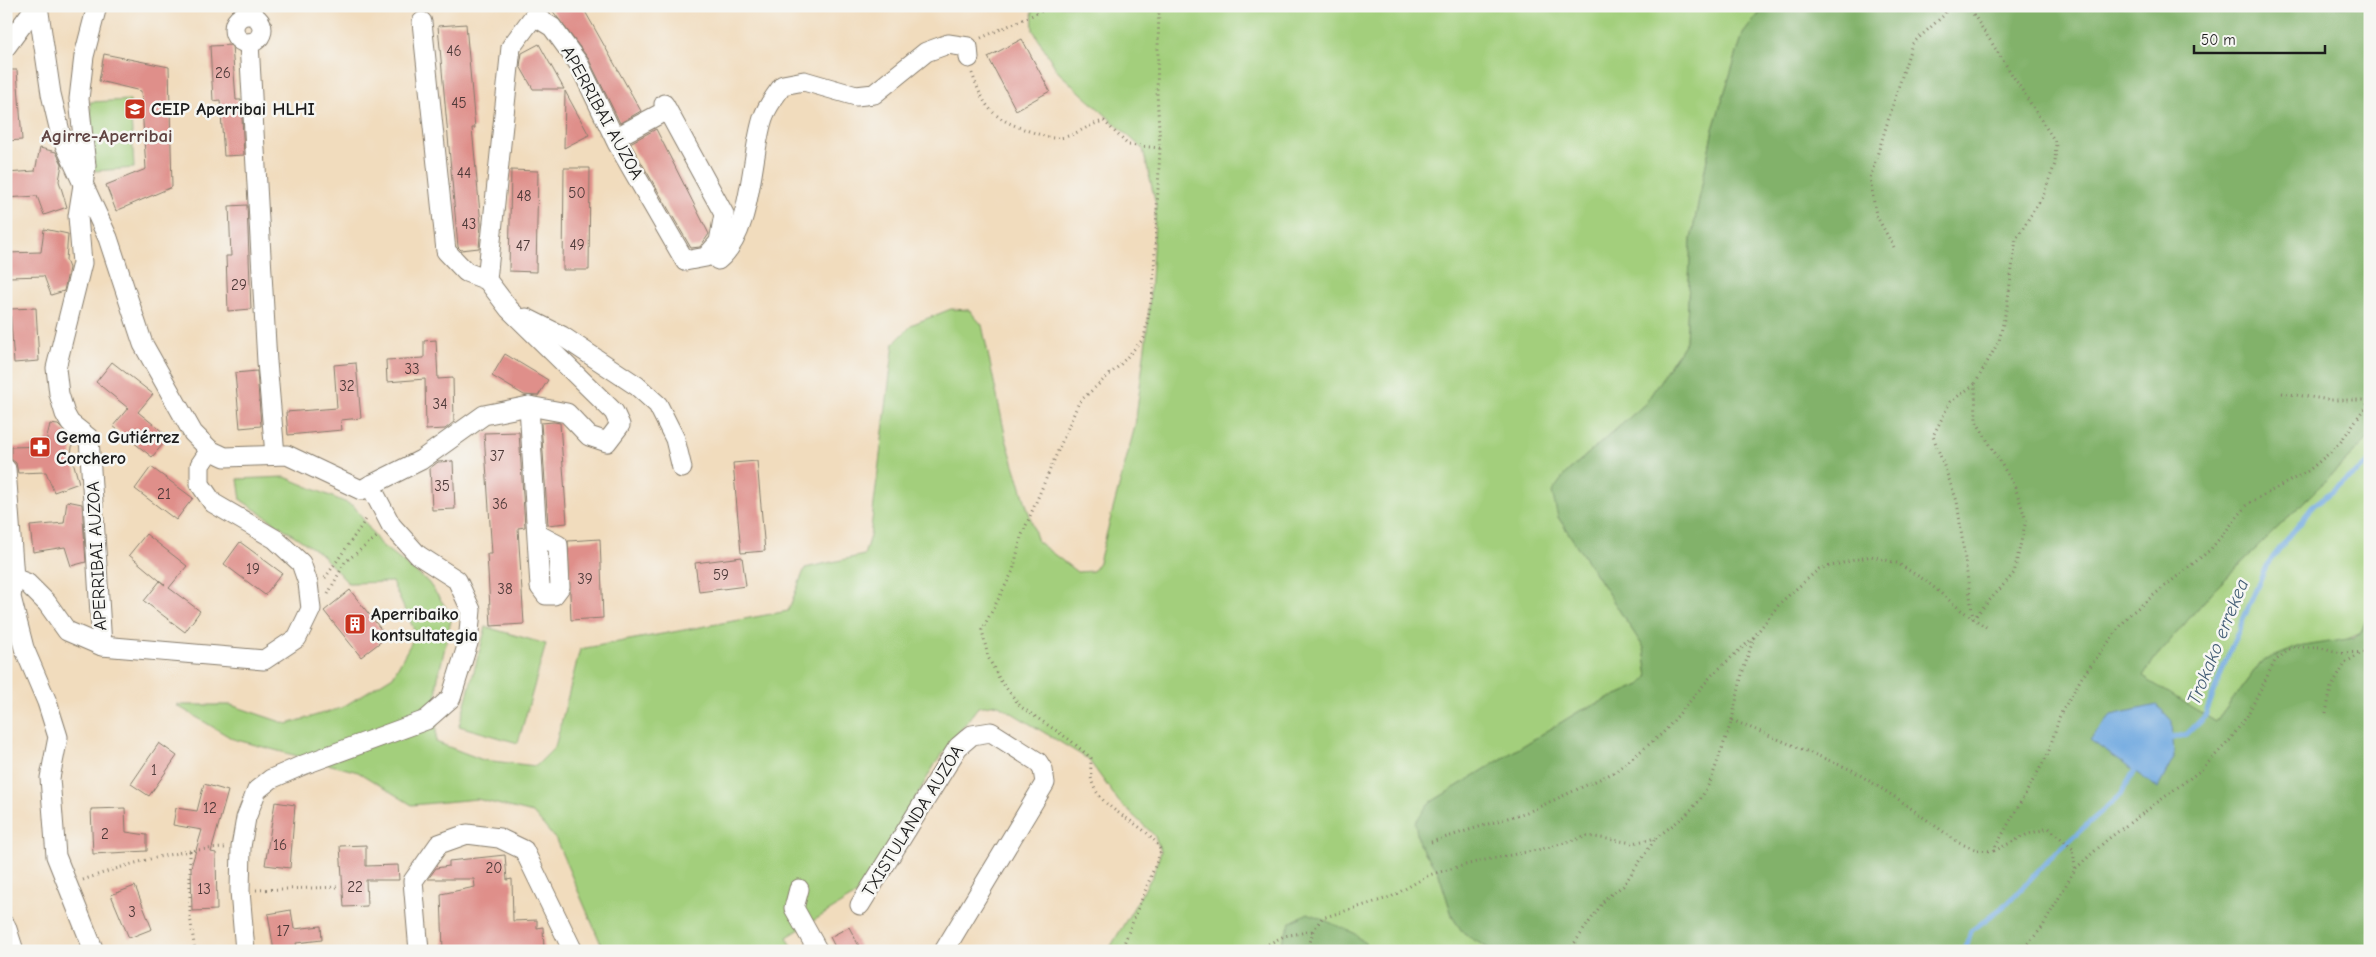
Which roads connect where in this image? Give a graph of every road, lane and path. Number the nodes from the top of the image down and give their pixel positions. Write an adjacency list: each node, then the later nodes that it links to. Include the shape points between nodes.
1 (37, 6): 9 (street); 13 (street, via 50,94 61,136)
2 (97, 6): 13 (street, APERRIBAI AUZOA, via 84,56 79,99 86,166)
3 (1053, 6): 10 (path, via 982,38)
4 (1160, 6): 12 (path, via 1157,92)
5 (1949, 6): 14 (path, via 1943,16 1912,44 1870,178 1876,215)
6 (1968, 6): 18 (path, via 2056,143 2055,164 2042,196 2016,239 1999,341)
7 (422, 22): 16 (street, via 446,251 466,272)
8 (249, 43): 22 (street)
9 (6, 47)
10 (969, 53): 12 (path, via 982,101 1006,124 1048,139 1066,136 1104,121 1128,146); 15 (street, via 948,44 926,52 874,94 856,96 804,81 782,85 763,118 746,208 732,242 705,270)
11 (614, 138): 15 (street, APERRIBAI AUZOA); 15 (street, via 666,107 724,214 719,242 706,257); 16 (street, APERRIBAI AUZOA, via 579,64 552,27 534,16 511,47)
12 (1160, 148): 60 (path, via 1153,291 1144,338 1079,402 1021,537 1012,571 982,630 988,657 1000,680 1021,707 1091,758 1092,781 1103,801 1155,838 1161,850)
13 (82, 182): 21 (street, via 108,238 143,344 193,433); 34 (street, APERRIBAI AUZOA, via 78,216 82,263 56,368 65,414 70,423 89,438)
14 (1894, 247)
15 (685, 261)
16 (487, 280): 17 (street)
17 (509, 309): 20 (street, via 614,412 620,425 607,442 589,436 567,413); 23 (street, via 562,336 637,386 658,404 675,439)
18 (1974, 384): 31 (path, via 1950,402 1933,436 1957,501); 31 (path, via 1976,421 2016,487 2026,520 2014,573)
19 (2282, 393): 43 (path, via 2331,400 2370,400 2340,443 2326,456 2308,470 2249,503 2210,550 2129,615 2082,677 2065,707 2048,754)
20 (529, 406): 25 (street, via 484,415); 27 (street)
21 (210, 450): 22 (street, via 224,457); 29 (street, APERRIBAI AUZOA, via 200,465 200,484 213,503 275,539 301,563)
22 (275, 455): 25 (street, via 287,455 361,490)
23 (681, 461)
24 (6, 469): 28 (street)
25 (375, 493): 26 (street); 29 (path, via 318,587)
26 (391, 525): 30 (path, via 345,562 326,597); 41 (street, via 418,555 457,580 471,610 468,643 451,698 426,720 271,779 258,790 252,802)
27 (537, 534)
28 (14, 578): 34 (street, via 27,584 47,603 67,631); 45 (street, via 11,597 24,648 58,737 50,778 56,856)
29 (309, 588): 30 (street, APERRIBAI AUZOA)
30 (311, 609): 34 (street, APERRIBAI AUZOA, via 298,638 264,660)
31 (1973, 618): 32 (path); 33 (path, via 1897,563 1871,556 1819,569 1780,603)
32 (1986, 627)
33 (1754, 637): 38 (path); 40 (path, via 1712,675 1663,733 1615,772 1530,811)
34 (102, 646)
35 (2364, 651): 36 (path); 37 (path, via 2346,662 2331,688); 44 (path, via 2340,653 2321,647 2292,647 2275,661 2247,716 2230,740 2201,770 2108,839)
36 (2370, 652)
37 (2326, 713)
38 (1732, 720): 39 (path, via 1711,780 1700,800); 43 (path, via 1852,770 1959,843 1977,850)
39 (1656, 838): 51 (path, via 1633,843 1588,836 1480,861 1429,875 1391,896 1322,918); 65 (path, via 1623,886 1606,898)
40 (1431, 842)
41 (240, 849): 42 (path); 48 (street)
42 (190, 851): 45 (path, via 108,871); 54 (path, via 190,916)
43 (1993, 851): 44 (path, via 2049,828 2073,849)
44 (2075, 869): 66 (path, via 2042,928)
45 (67, 885): 53 (street)
46 (339, 887): 48 (path)
47 (799, 888): 58 (street, via 794,908)
48 (240, 891): 55 (street)
49 (860, 905): 59 (street, TXISTULANDA AUZOA, via 958,747 972,735 991,732 1038,762 1045,783)
50 (6, 926): 52 (street)
51 (1313, 931): 61 (path, via 1284,936); 62 (path)
52 (14, 951)
53 (94, 951)
54 (195, 951)
55 (245, 951)
56 (419, 951): 57 (street, via 413,881 439,844 467,834 499,838 524,850)
57 (573, 951)
58 (818, 951)
59 (944, 951)
60 (1121, 951)
61 (1254, 951)
62 (1308, 951)
63 (1404, 951): 64 (path)
64 (1417, 951)
65 (1569, 951)
66 (2021, 951)

